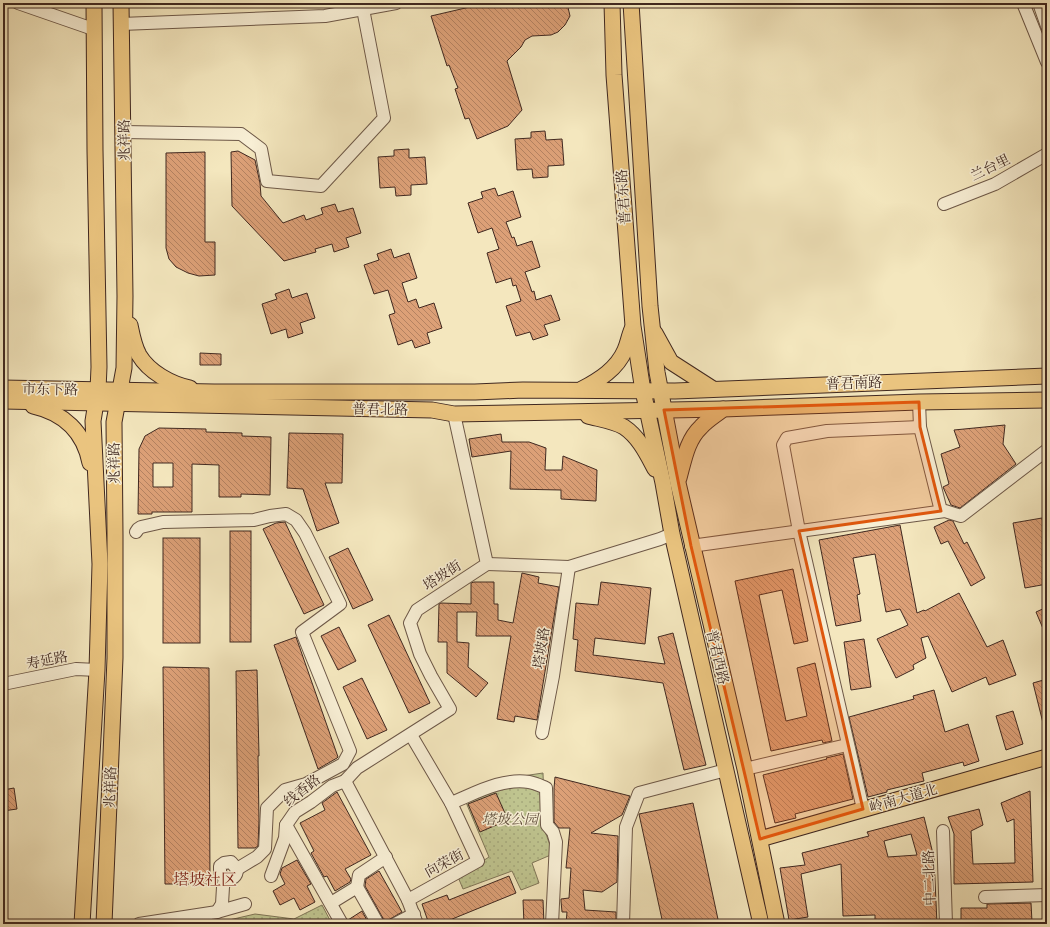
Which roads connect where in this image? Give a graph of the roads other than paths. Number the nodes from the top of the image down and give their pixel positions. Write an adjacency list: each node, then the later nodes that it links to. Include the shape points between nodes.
1 (18, 3): 12 (street)
2 (94, 3): 12 (main road, 兆祥路)
3 (121, 3): 10 (main road, 兆祥路)
4 (396, 3): 9 (street)
5 (612, 3): 18 (main road, 普君东路, via 614,75)
6 (631, 3): 19 (main road, 普君东路)
7 (1023, 3): 13 (street)
8 (1039, 3): 11 (street)
9 (363, 9): 10 (street, via 325,16); 14 (street, via 384,118 321,186 267,181 261,149 241,134)
10 (121, 24): 14 (main road, 兆祥路)
11 (1047, 26)
12 (94, 29): 27 (main road, 兆祥路, via 99,367)
13 (1047, 62)
14 (124, 132): 17 (main road, 兆祥路)
15 (1047, 154): 16 (street, 兰台里, via 995,184)
16 (944, 204)
17 (125, 296): 26 (main road, via 133,340 138,354 147,366 183,386); 28 (main road, 兆祥路, via 124,368)
18 (632, 326): 23 (main road, via 625,351 614,366 600,380); 25 (main road, 普君东路)
19 (652, 326): 22 (main road, via 671,362); 24 (main road, 普君东路)
20 (1047, 376): 22 (main road, 普君南路)
21 (3, 388): 27 (main road, 市东下路)
22 (713, 389): 24 (main road, 普君南路)
23 (580, 390): 25 (main road, 普君北路); 26 (main road, 普君北路)
24 (660, 390): 25 (main road, 普君北路); 33 (main road, 普君西路)
25 (643, 391): 35 (main road, 普君西路)
26 (214, 392): 28 (main road, 普君北路)
27 (97, 396): 28 (main road, 普君北路); 30 (main road, 市东下路); 40 (main road, 兆祥路, via 93,421)
28 (119, 397): 36 (main road, 普君北路, via 432,410); 73 (main road, 兆祥路, via 114,422 115,658)
29 (1047, 400): 31 (main road, 普君南路)
30 (8, 401): 40 (main road, via 40,407 59,415 70,425 80,436 89,458)
31 (919, 402): 32 (main road, 普君南路); 37 (street)
32 (723, 409): 33 (main road, 普君南路); 39 (main road, via 692,436)
33 (664, 410): 35 (main road, 普君北路); 39 (main road, 普君西路)
34 (574, 411): 35 (main road, 普君北路); 36 (main road, 普君北路); 39 (main road, via 623,427 641,444)
35 (647, 411): 39 (main road, 普君西路)
36 (454, 414): 46 (street)
37 (920, 428): 41 (street); 43 (street, via 827,431 787,438 783,445)
38 (1047, 450): 41 (street, via 962,516)
39 (670, 483): 44 (main road, 普君西路); 45 (main road, 普君西路)
40 (96, 489): 48 (main road, 兆祥路, via 100,564)
41 (941, 511): 43 (street)
42 (136, 532): 70 (street, via 141,527 163,522 254,520 286,514 296,520 305,533 340,604 302,632 350,751 343,764 306,784 285,790 267,808 265,849 237,869 234,877 230,880 225,879 222,904)
43 (799, 532): 45 (street); 52 (street)
44 (672, 534): 47 (street); 55 (main road, 普君西路)
45 (691, 546): 54 (main road, 普君西路)
46 (487, 564): 47 (street); 51 (street, 塔坡街, via 417,610 410,623 423,659 450,710)
47 (569, 567): 50 (street, 塔坡路)
48 (97, 670): 49 (street, 寿延路, via 76,669); 72 (main road, 兆祥路)
49 (3, 684)
50 (542, 733)
51 (411, 735): 56 (street, via 356,768); 57 (street, 向荣街)
52 (847, 745): 54 (street); 58 (street)
53 (1047, 757): 58 (main road, 岭南大道北)
54 (744, 769): 61 (main road, 普君西路)
55 (726, 770): 79 (street, via 639,793 626,827); 80 (main road, 普君西路)
56 (345, 781): 59 (street, 线香路, via 332,786 295,812); 62 (street)
57 (451, 802): 67 (street, 向荣街, via 478,861); 78 (street, via 496,784 515,781 530,782 546,788 547,825 553,832 556,842)
58 (863, 809): 61 (main road, 岭南大道北)
59 (286, 825): 63 (street, 线香路, via 285,838); 68 (street)
60 (943, 831): 82 (street, 中二北路)
61 (760, 838): 81 (main road, 普君西路)
62 (386, 857): 64 (street, via 359,875); 67 (street)
63 (271, 876)
64 (357, 887): 68 (street); 76 (street)
65 (1047, 895): 66 (street)
66 (985, 897)
67 (408, 900): 71 (street)
68 (331, 903): 75 (street)
69 (245, 904): 70 (street)
70 (217, 912): 74 (street)
71 (415, 919): 77 (street)
72 (82, 924)
73 (104, 924)
74 (139, 924)
75 (342, 924)
76 (378, 924)
77 (395, 924)
78 (552, 924)
79 (623, 924)
80 (761, 924)
81 (777, 924)
82 (946, 924)

